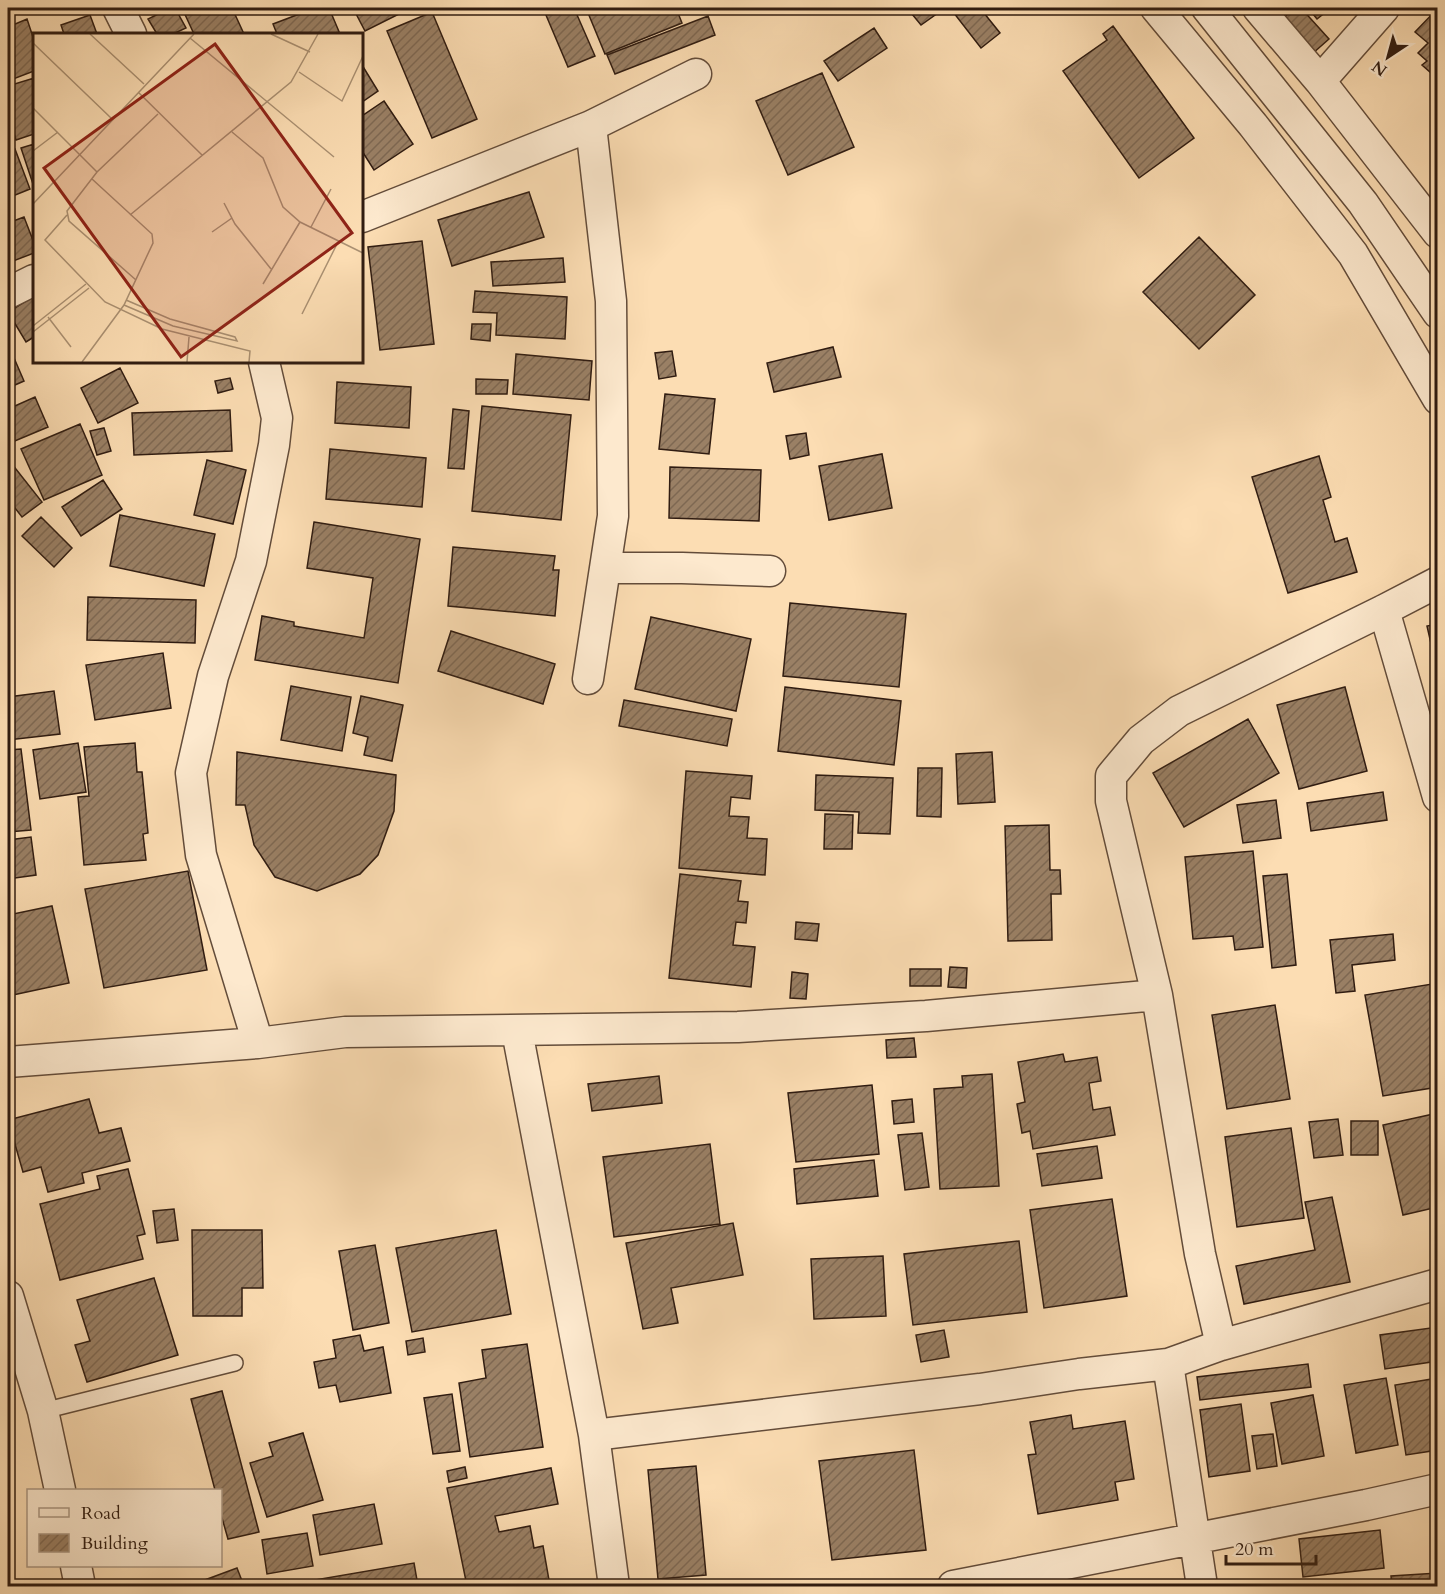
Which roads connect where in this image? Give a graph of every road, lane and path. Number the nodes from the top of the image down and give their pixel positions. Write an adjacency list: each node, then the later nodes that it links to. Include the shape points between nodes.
1 (118, 8): 6 (street)
2 (1156, 8): 16 (street, via 1353,254)
3 (1207, 8): 14 (street, via 1364,203)
4 (1258, 8): 8 (street)
5 (1384, 8): 8 (street)
6 (130, 33)
7 (696, 74): 9 (street)
8 (1320, 81): 11 (street)
9 (591, 126): 10 (street); 17 (street, via 611,301 613,516)
10 (363, 217)
11 (1437, 233)
12 (33, 280): 13 (street)
13 (8, 293)
14 (1437, 313)
15 (264, 363): 25 (street, via 277,418 274,445 251,561 213,676 190,773 201,855)
16 (1437, 399)
17 (605, 568): 18 (street); 21 (street)
18 (770, 571)
19 (1437, 582): 20 (street)
20 (1384, 610): 22 (street); 23 (street, via 1179,711 1141,740 1111,776 1111,801)
21 (588, 679)
22 (1437, 797)
23 (1157, 995): 24 (street, via 926,1016 749,1026); 29 (street, via 1200,1254)
24 (517, 1031): 25 (street, via 345,1032); 33 (street)
25 (258, 1043): 26 (street)
26 (8, 1062)
27 (1437, 1284): 29 (street)
28 (8, 1296): 32 (street)
29 (1221, 1345): 31 (street)
30 (235, 1363): 32 (lane)
31 (1168, 1364): 33 (street); 36 (street)
32 (43, 1411): 34 (street)
33 (594, 1435): 39 (street)
34 (60, 1489)
35 (1437, 1489): 36 (street)
36 (1195, 1538): 40 (street); 41 (street)
37 (76, 1567): 38 (street)
38 (80, 1587)
39 (614, 1587)
40 (953, 1587)
41 (1202, 1587)

